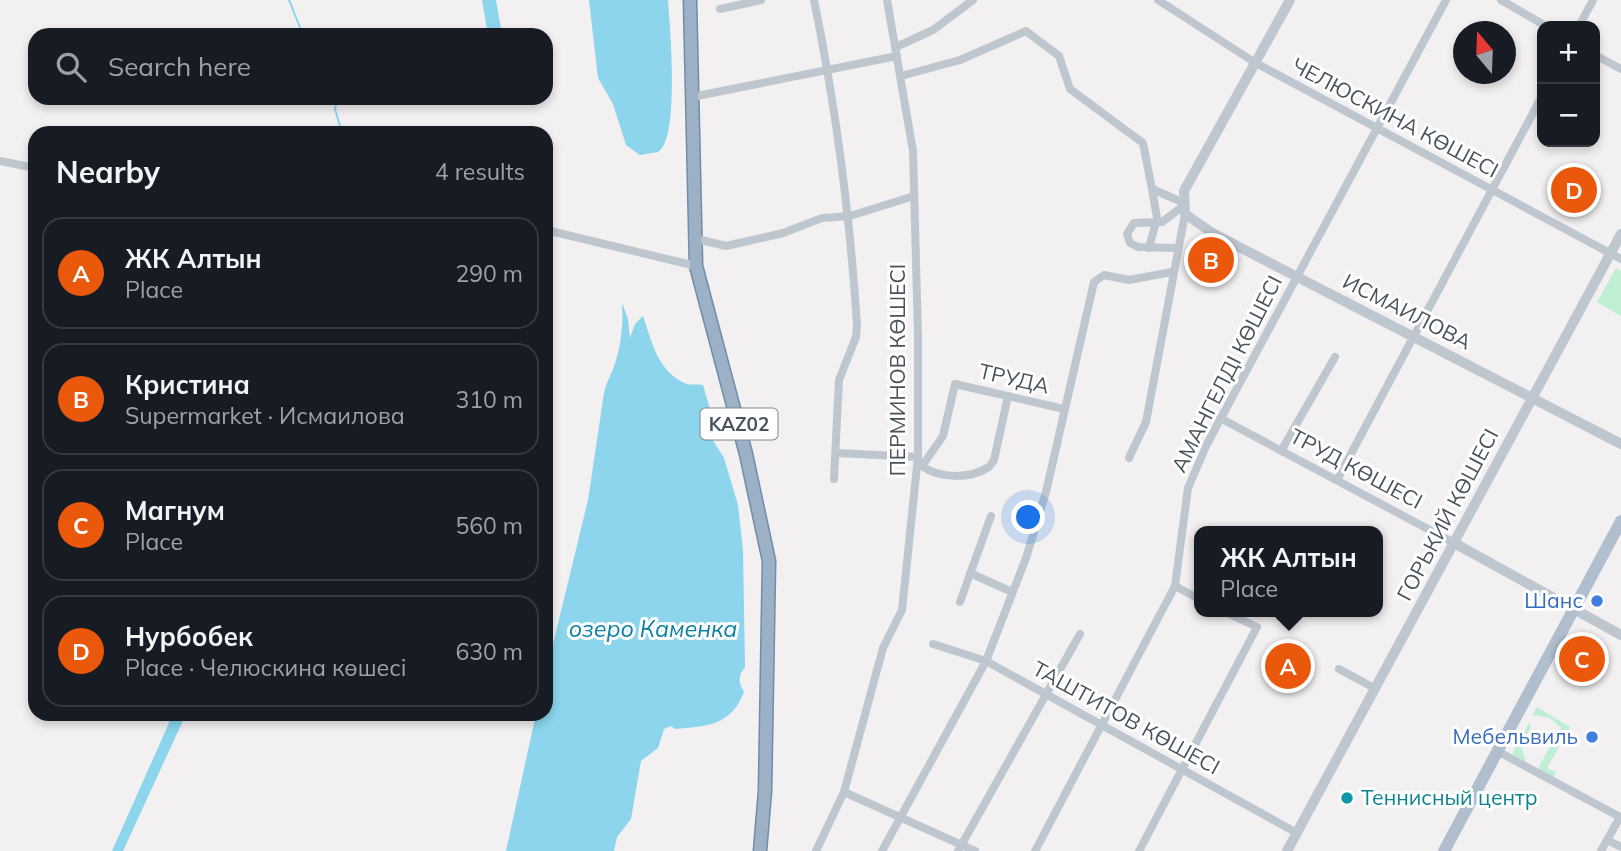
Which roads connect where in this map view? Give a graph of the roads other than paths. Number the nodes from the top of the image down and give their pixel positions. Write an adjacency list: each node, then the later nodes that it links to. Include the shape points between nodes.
1 (690, 0): 20 (highway, KAZ02)
2 (761, 0): 11 (street)
3 (814, 0): 18 (street)
4 (887, 0): 14 (street, ПЕРМИНОВ КӨШЕСІ)
5 (973, 0): 14 (street)
6 (1158, 0): 16 (street, ЧЕЛЮСКИНА КӨШЕСІ)
7 (1290, 0): 16 (street)
8 (1446, 0): 22 (street, АМАНГЕЛДІ КӨШЕСІ)
9 (1501, 0): 12 (street)
10 (1593, 0): 13 (street)
11 (720, 9)
12 (1537, 21)
13 (1582, 21)
14 (897, 51): 18 (street); 19 (street, ПЕРМИНОВ КӨШЕСІ)
15 (1600, 58): 17 (street)
16 (1254, 62): 22 (street, ЧЕЛЮСКИНА КӨШЕСІ); 28 (street, via 1184,191)
17 (1621, 69)
18 (828, 70): 20 (street); 29 (street)
19 (901, 76): 25 (street, via 960,60 1024,31 1057,54 1070,89 1143,143); 27 (street, ПЕРМИНОВ КӨШЕСІ, via 913,151)
20 (692, 97): 33 (highway, KAZ02)
21 (1537, 105): 26 (street)
22 (1377, 128): 26 (street, ЧЕЛЮСКИНА КӨШЕСІ); 40 (street, АМАНГЕЛДІ КӨШЕСІ)
23 (0, 161): 24 (street)
24 (28, 167)
25 (1152, 188): 28 (street); 30 (street)
26 (1492, 190): 36 (street, ЧЕЛЮСКИНА КӨШЕСІ); 41 (street)
27 (914, 196): 29 (street); 51 (street, ПЕРМИНОВ КӨШЕСІ)
28 (1183, 208): 30 (street); 35 (street); 40 (street, ИСМАИЛОВА, via 1200,226)
29 (850, 216): 33 (street, via 822,218 726,246); 49 (street, via 857,332 839,380)
30 (1156, 224): 34 (street); 34 (street, via 1138,221 1128,229 1130,243)
31 (553, 232): 38 (street)
32 (1621, 234): 36 (street, ГОРЬКИЙ КӨШЕСІ)
33 (694, 238): 38 (highway, KAZ02)
34 (1149, 248): 35 (street)
35 (1177, 248): 39 (street)
36 (1610, 253): 37 (street, ЧЕЛЮСКИНА КӨШЕСІ); 44 (street, ГОРЬКИЙ КӨШЕСІ)
37 (1621, 259)
38 (696, 266): 81 (highway, KAZ02, via 768,548 769,667)
39 (1172, 272): 45 (street, via 1129,280 1107,275 1096,280); 50 (street, via 1149,410)
40 (1297, 277): 41 (street, ИСМАИЛОВА); 46 (street, АМАНГЕЛДІ КӨШЕСІ)
41 (1413, 337): 44 (street, ИСМАИЛОВА); 53 (street)
42 (1335, 357): 48 (street)
43 (1008, 396): 45 (street, ТРУДА); 51 (street, ТРУДА, via 956,384 943,436); 51 (street, via 989,467 952,476 932,473)
44 (1533, 399): 47 (street, ИСМАИЛОВА); 56 (street, ГОРЬКИЙ КӨШЕСІ)
45 (1064, 409): 59 (street, via 1046,492)
46 (1220, 418): 48 (street, ТРУД КӨШЕСІ); 58 (street, АМАНГЕЛДІ КӨШЕСІ, via 1188,488)
47 (1621, 444)
48 (1281, 451): 53 (street, ТРУД КӨШЕСІ)
49 (837, 453): 51 (street); 52 (street)
50 (1129, 458)
51 (919, 463): 74 (street, ПЕРМИНОВ КӨШЕСІ, via 902,610 883,648)
52 (834, 479)
53 (1337, 481): 56 (street, ТРУД КӨШЕСІ)
54 (991, 516): 57 (street)
55 (1621, 521): 62 (main road)
56 (1456, 544): 62 (street, ТРУД КӨШЕСІ); 69 (street, ГОРЬКИЙ КӨШЕСІ)
57 (970, 573): 59 (street); 61 (street)
58 (1175, 586): 60 (street); 71 (street, АМАНГЕЛДІ КӨШЕСІ)
59 (1012, 592): 67 (street)
60 (1194, 596)
61 (960, 602)
62 (1575, 610): 65 (street, ТРУД КӨШЕСІ); 72 (main road)
63 (1236, 617): 73 (street, via 1257,627)
64 (1080, 634): 70 (street)
65 (1621, 635)
66 (933, 644): 67 (street, ТАШТИТОВ КӨШЕСІ)
67 (986, 662): 70 (street, ТАШТИТОВ КӨШЕСІ); 75 (street)
68 (1339, 669): 69 (street)
69 (1376, 689): 77 (street, ГОРЬКИЙ КӨШЕСІ)
70 (1046, 695): 71 (street, ТАШТИТОВ КӨШЕСІ); 80 (street)
71 (1103, 726): 73 (street, ТАШТИТОВ КӨШЕСІ); 85 (street, АМАНГЕЛДІ КӨШЕСІ)
72 (1499, 752): 76 (street); 88 (main road)
73 (1183, 768): 77 (street, ТАШТИТОВ КӨШЕСІ); 86 (street)
74 (844, 792): 75 (street); 82 (street, ПЕРМИНОВ КӨШЕСІ)
75 (900, 817): 80 (street); 83 (street)
76 (1620, 817): 78 (street)
77 (1297, 833): 87 (street, ГОРЬКИЙ КӨШЕСІ)
78 (1607, 839): 79 (street); 89 (street)
79 (1621, 847)
80 (960, 848): 84 (street)
81 (760, 851)
82 (816, 851)
83 (882, 851)
84 (975, 851)
85 (1035, 851)
86 (1139, 851)
87 (1287, 851)
88 (1444, 851)
89 (1601, 851)

